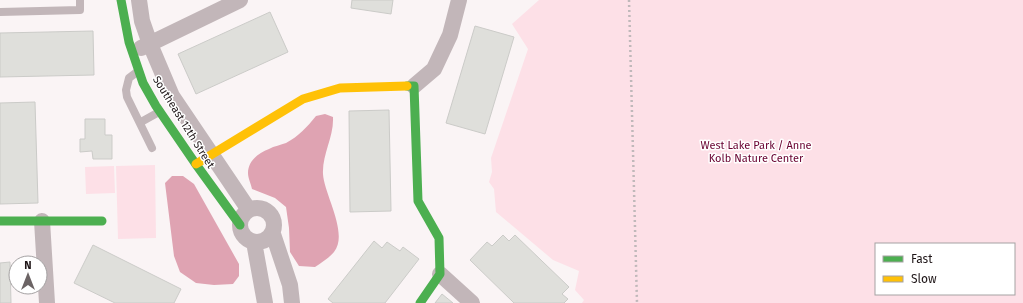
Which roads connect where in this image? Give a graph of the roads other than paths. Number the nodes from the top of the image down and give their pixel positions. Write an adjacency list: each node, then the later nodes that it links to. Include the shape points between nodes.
1 (80, 0): 6 (lane, via 80,10)
2 (121, 0): 8 (street, Southeast 12th Street)
3 (139, 0): 7 (street, via 142,21)
4 (459, 0): 10 (street, via 450,35 434,69)
5 (235, 1): 7 (street)
6 (0, 12)
7 (150, 44): 8 (street); 11 (street)
8 (132, 52): 9 (street, Southeast 12th Street)
9 (139, 70): 12 (street, Southeast 12th Street); 13 (lane, via 129,78 126,90 127,97)
10 (414, 86): 15 (street, via 340,88 303,99); 24 (street, via 418,201 439,238)
11 (176, 102): 12 (street); 15 (street)
12 (160, 111): 13 (lane); 16 (street, Southeast 12th Street)
13 (141, 122): 14 (lane)
14 (152, 148)
15 (212, 153): 16 (street); 17 (street)
16 (196, 164): 21 (street, Southeast 12th Street)
17 (249, 210): 21 (street, via 244,213); 22 (street, via 260,208 270,213 275,223)
18 (0, 221): 19 (street)
19 (42, 221): 20 (street); 25 (street)
20 (102, 221)
21 (240, 224): 23 (street, via 244,236)
22 (273, 234): 23 (street, via 265,241); 27 (street, via 290,285)
23 (254, 242): 26 (street)
24 (440, 274): 28 (street); 29 (street)
25 (47, 303)
26 (265, 303)
27 (292, 303)
28 (420, 303)
29 (472, 303)

